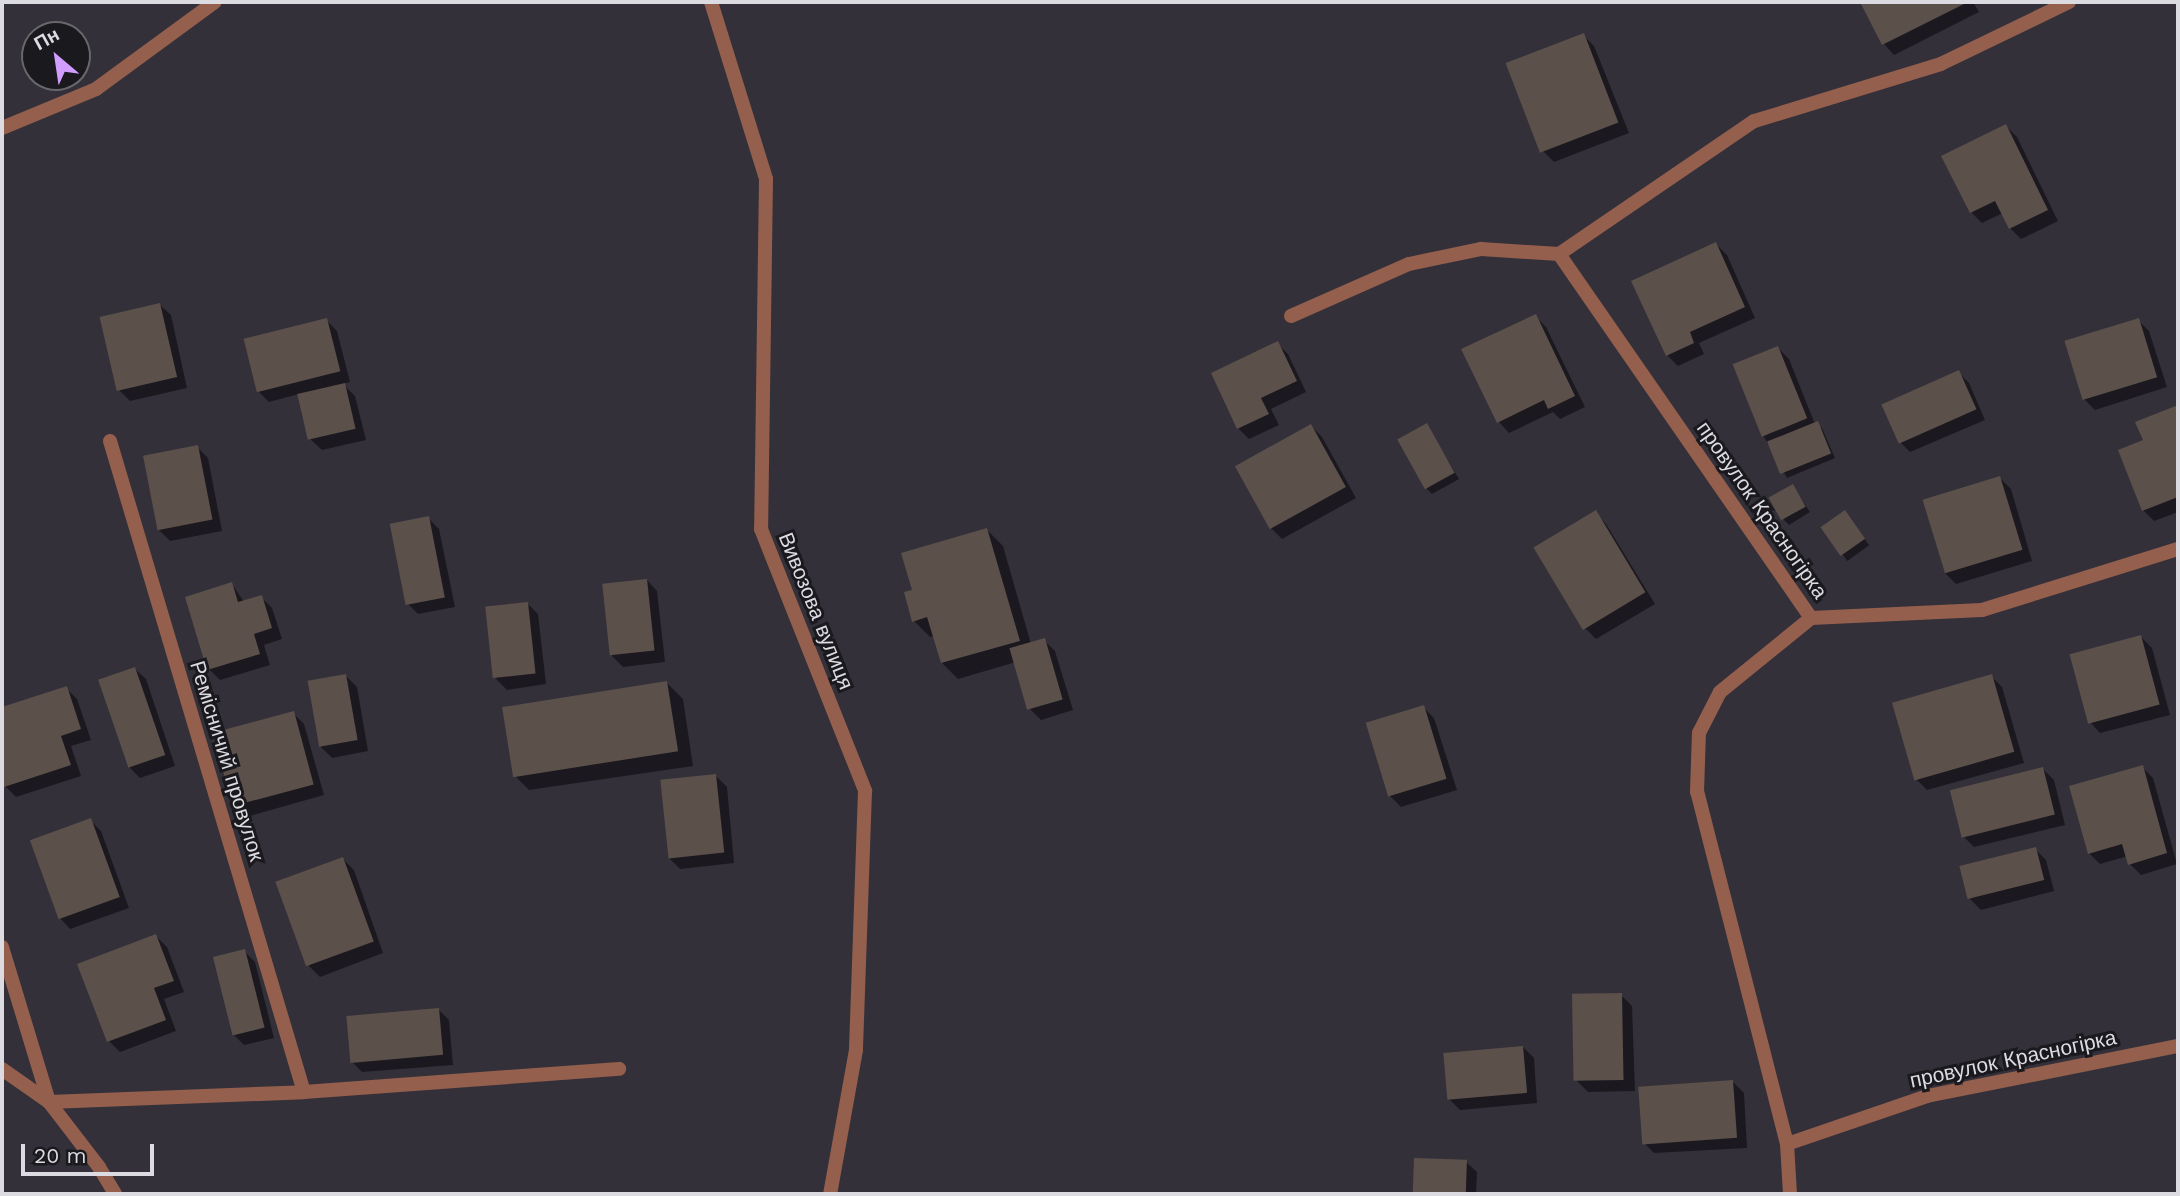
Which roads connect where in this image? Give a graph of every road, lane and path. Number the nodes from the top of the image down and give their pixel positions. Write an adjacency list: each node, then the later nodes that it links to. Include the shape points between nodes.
1 (215, 2): 4 (street, via 96,89)
2 (711, 2): 18 (street, Вивозова вулиця, via 766,179 761,529 865,791 856,1050)
3 (2069, 2): 5 (street, via 1941,64 1754,121)
4 (2, 128)
5 (1559, 254): 6 (street, via 1481,249 1409,264); 9 (street, провулок Красногірка)
6 (1291, 316)
7 (110, 440): 14 (street, Ремісничий провулок)
8 (2178, 548): 9 (street, провулок Красногірка, via 1982,610)
9 (1811, 618): 16 (street, via 1720,692 1699,733 1697,792)
10 (2, 947): 15 (street)
11 (2178, 1046): 16 (street, провулок Красногірка, via 1927,1096)
12 (2, 1069): 15 (street)
13 (619, 1069): 14 (street)
14 (304, 1093): 15 (street)
15 (49, 1102): 17 (street)
16 (1787, 1144): 19 (street)
17 (115, 1194)
18 (830, 1194)
19 (1790, 1194)

